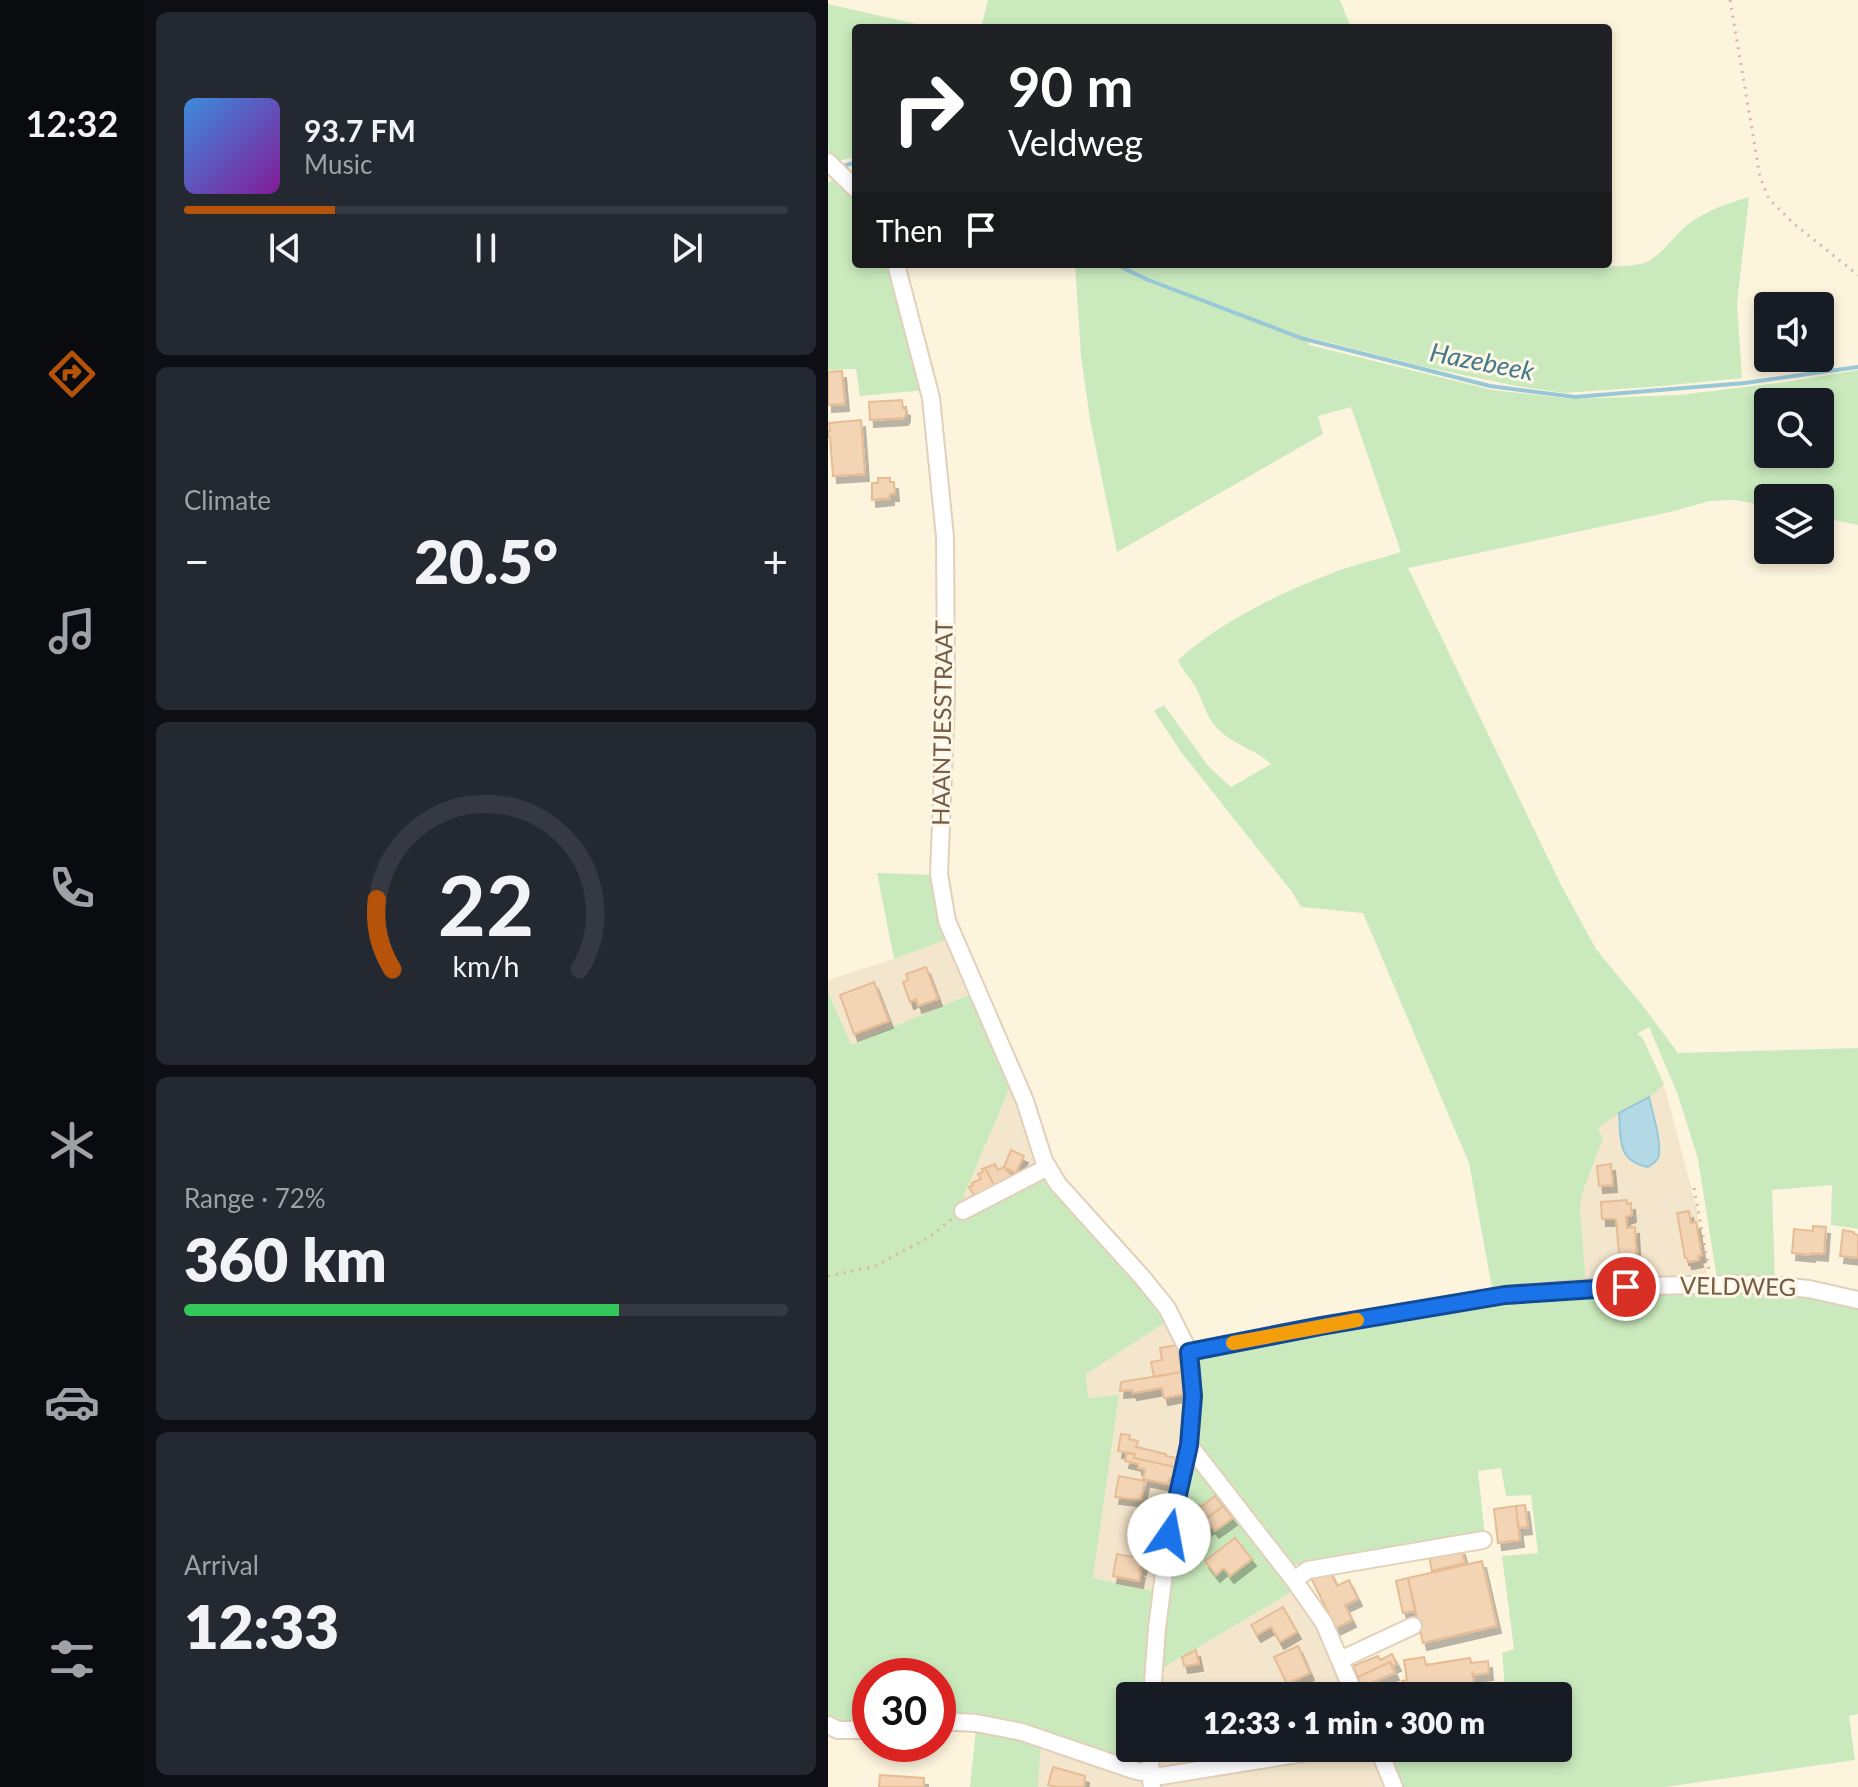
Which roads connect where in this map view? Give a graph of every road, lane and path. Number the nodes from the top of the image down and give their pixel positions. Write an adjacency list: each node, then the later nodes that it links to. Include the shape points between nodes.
1 (1730, 0): 5 (path, via 1760,177 1769,199)
2 (834, 168): 3 (street)
3 (852, 185)
4 (897, 268): 6 (street, HAANTJESSTRAAT, via 931,398 945,537 939,874 947,921)
5 (1858, 275)
6 (1048, 1167): 8 (street); 12 (street, HAANTJESSTRAAT, via 1167,1308)
7 (1694, 1188): 10 (path)
8 (963, 1211): 9 (path, via 928,1238 873,1267)
9 (828, 1276)
10 (1712, 1285): 11 (street, VELDWEG, via 1809,1289); 12 (street, VELDWEG, via 1505,1295)
11 (1858, 1300)
12 (1189, 1352): 13 (street, HAANTJESSTRAAT)
13 (1189, 1445): 15 (street); 18 (street, HAANTJESSTRAAT, via 1169,1535)
14 (1483, 1540): 15 (street, via 1308,1570)
15 (1294, 1580): 17 (street, via 1324,1623)
16 (1413, 1626): 17 (street)
17 (1340, 1660): 19 (street)
18 (1153, 1682)
19 (1349, 1682)
20 (956, 1722): 25 (street, via 1022,1732)
21 (828, 1725): 22 (street)
22 (852, 1730)
23 (1248, 1762): 25 (street)
24 (1384, 1762): 26 (street)
25 (1151, 1780)
26 (1394, 1787)

